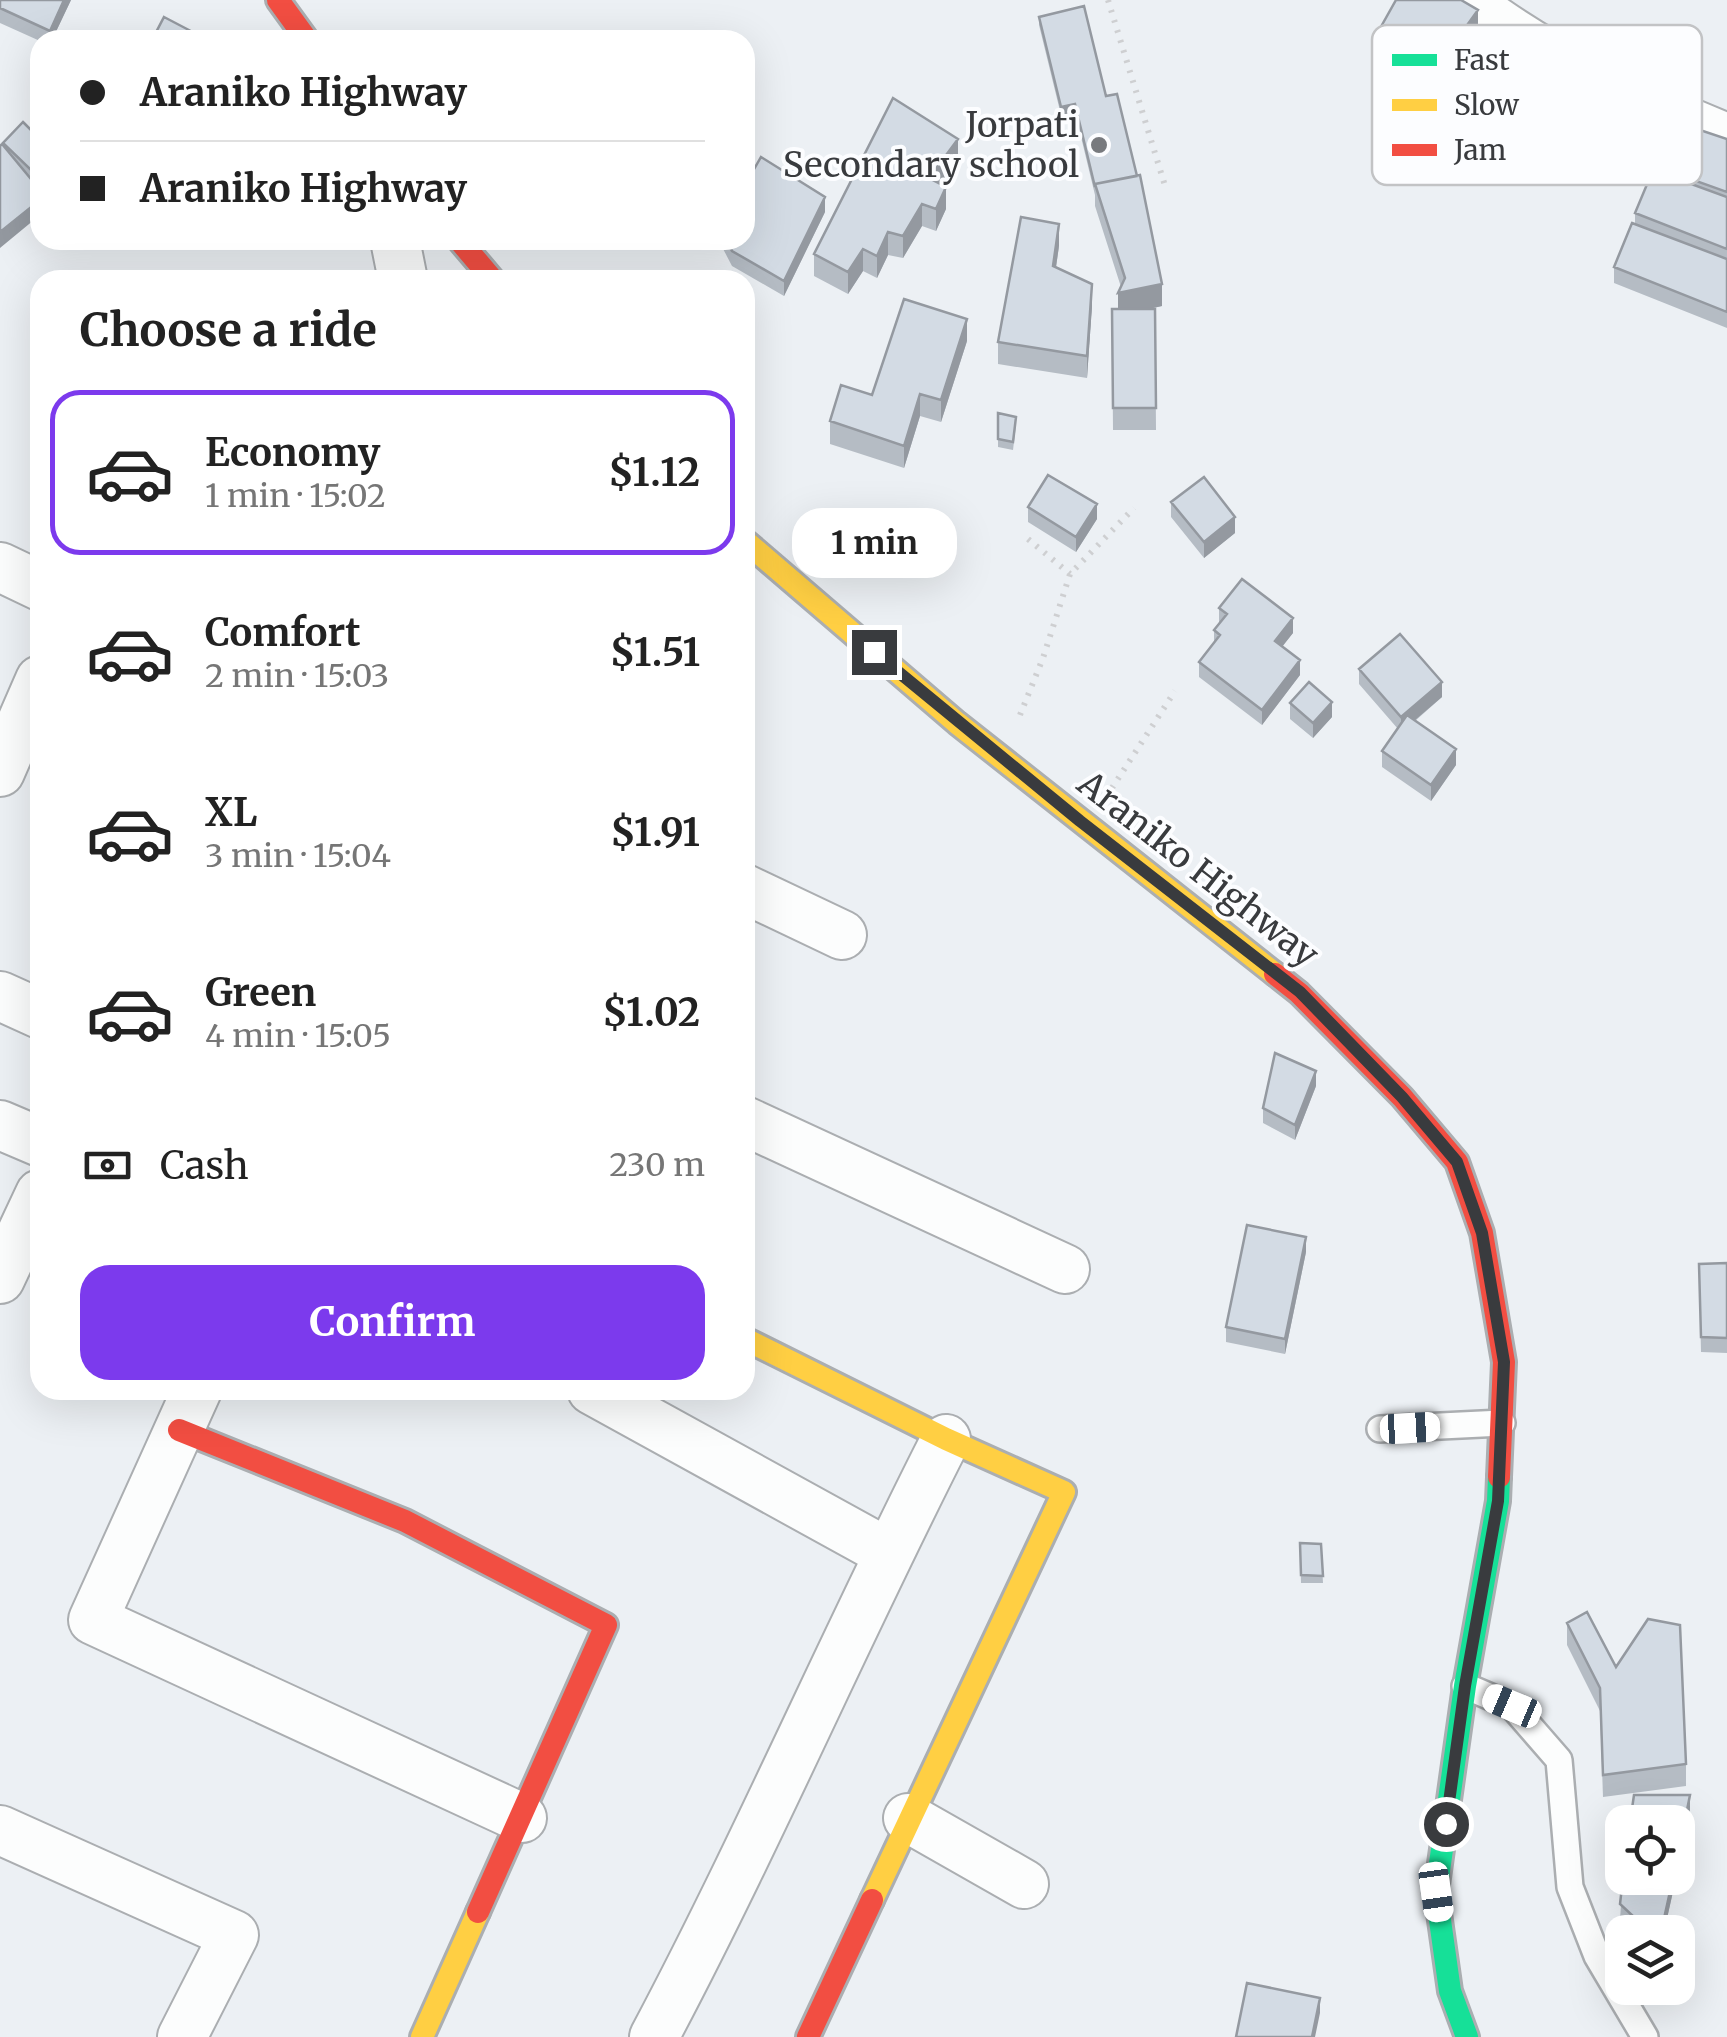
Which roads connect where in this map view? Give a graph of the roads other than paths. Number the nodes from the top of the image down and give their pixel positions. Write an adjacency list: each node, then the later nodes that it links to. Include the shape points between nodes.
1 (278, 0): 4 (main road)
2 (1467, 0): 3 (street)
3 (1504, 25)
4 (300, 30)
5 (1702, 128): 6 (street)
6 (1727, 138)
7 (468, 250): 8 (main road)
8 (484, 270)
9 (755, 549): 27 (main road, Araniko Highway, via 1080,821 1300,992 1402,1097 1457,1162 1482,1233 1504,1362)
10 (0, 567): 11 (street)
11 (30, 581)
12 (30, 703): 13 (street)
13 (0, 772)
14 (755, 894): 15 (street)
15 (842, 936)
16 (0, 996): 17 (street)
17 (30, 1010)
18 (0, 1125): 20 (street)
19 (755, 1126): 22 (street)
20 (30, 1138)
21 (30, 1215): 23 (street)
22 (1065, 1269)
23 (0, 1278)
24 (755, 1344): 29 (main road)
25 (610, 1400): 30 (street)
26 (188, 1410): 32 (main road, via 606,1625); 32 (street, via 93,1620)
27 (1502, 1423): 28 (lane); 31 (main road, Araniko Highway, via 1498,1501)
28 (1380, 1429)
29 (946, 1440): 30 (street); 33 (main road, via 1064,1492)
30 (888, 1554): 38 (street)
31 (1465, 1686): 40 (main road, Araniko Highway, via 1436,1892 1450,1991); 41 (lane, via 1512,1706 1559,1760 1570,1887 1597,1956)
32 (522, 1818): 37 (main road)
33 (908, 1818): 35 (street); 39 (main road)
34 (0, 1830): 36 (street, via 234,1935)
35 (1024, 1884)
36 (182, 2037)
37 (422, 2037)
38 (654, 2037)
39 (808, 2037)
40 (1467, 2037)
41 (1645, 2037)

